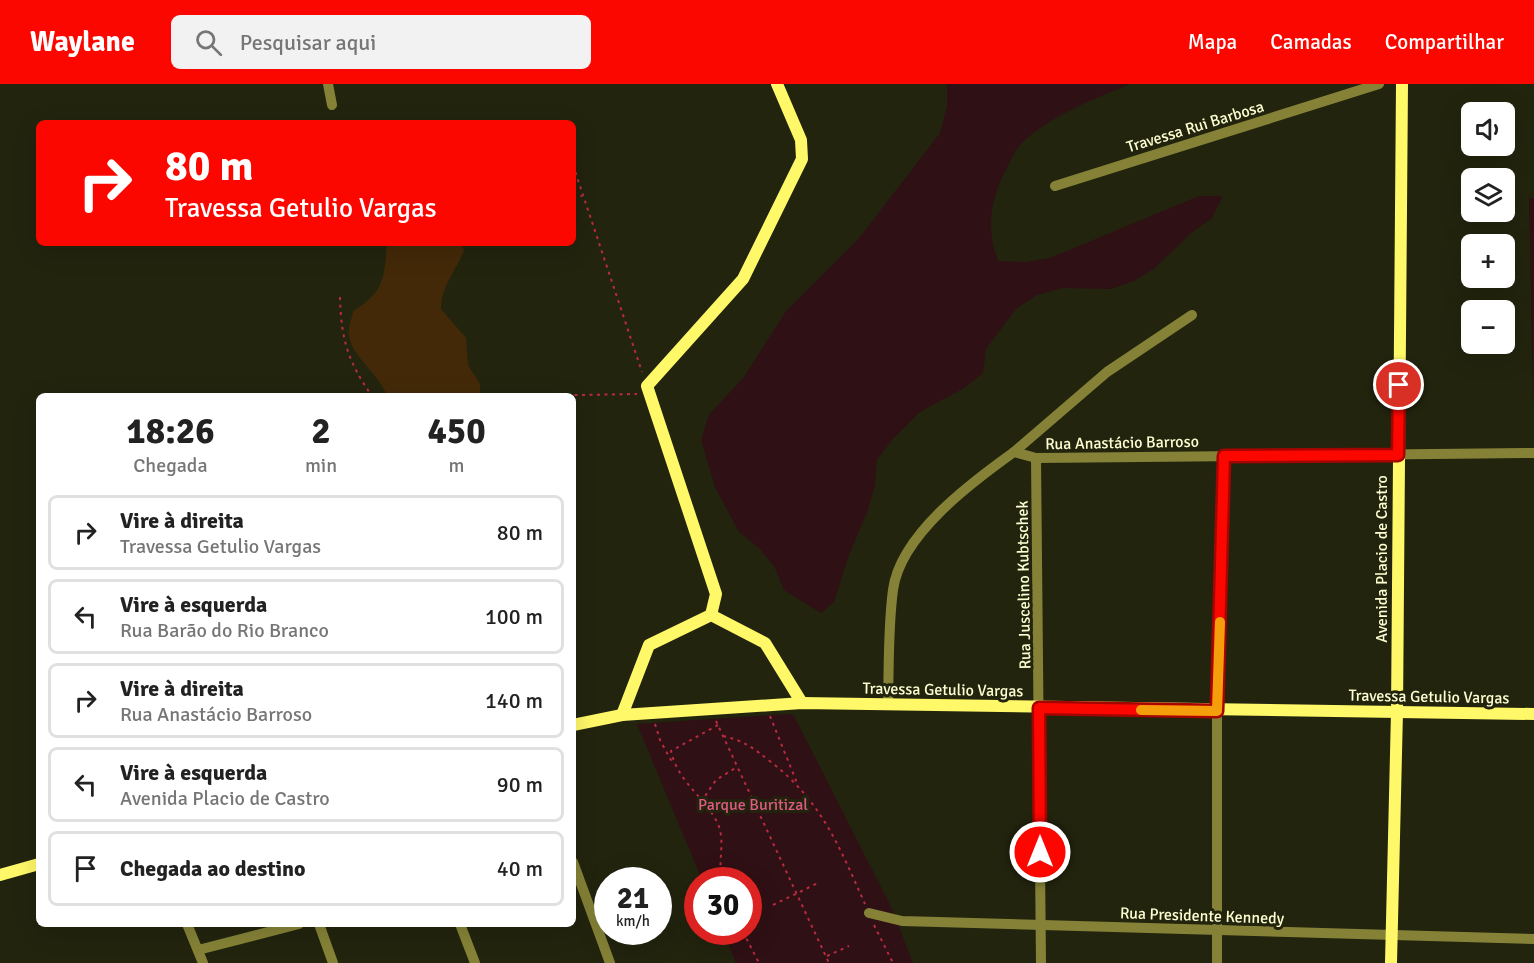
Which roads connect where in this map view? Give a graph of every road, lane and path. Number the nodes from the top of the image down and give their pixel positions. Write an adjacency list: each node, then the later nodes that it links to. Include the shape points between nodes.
1 (328, 84): 5 (street)
2 (777, 84): 12 (street, via 801,140 802,159 743,279)
3 (1379, 84): 7 (street, Travessa Rui Barbosa)
4 (1402, 84): 17 (street, Avenida Placio de Castro)
5 (332, 105)
6 (576, 174): 8 (path)
7 (1055, 186)
8 (583, 196): 9 (path); 12 (path)
9 (576, 197)
10 (340, 297): 13 (path, via 340,328 345,348)
11 (1192, 315): 15 (street, via 1107,372)
12 (648, 389): 14 (path, via 630,396); 20 (street, via 716,594)
13 (370, 393)
14 (576, 396)
15 (1014, 452): 19 (street, Rua Anastácio Barroso); 22 (street, via 946,504 905,555 893,588)
16 (1534, 453): 17 (street, Rua Anastácio Barroso)
17 (1398, 455): 18 (street, Rua Anastácio Barroso); 28 (street, Avenida Placio de Castro)
18 (1224, 456): 19 (street, Rua Anastácio Barroso); 26 (street)
19 (1036, 458): 25 (street, Rua Juscelino Kubtschek)
20 (711, 615): 21 (street, via 765,643); 29 (street, via 649,645)
21 (802, 703): 22 (street, Travessa Getulio Vargas); 23 (street, Travessa Getulio Vargas)
22 (888, 704): 25 (street, Travessa Getulio Vargas)
23 (766, 705): 24 (street, Travessa Getulio Vargas); 36 (path)
24 (711, 707): 27 (street, Travessa Getulio Vargas); 32 (path)
25 (1039, 708): 26 (street, Travessa Getulio Vargas); 46 (street, Rua Juscelino Kubtschek)
26 (1217, 711): 28 (street, Travessa Getulio Vargas); 51 (street)
27 (652, 712): 29 (street, Travessa Getulio Vargas); 35 (path, via 660,740)
28 (1397, 712): 30 (street, Travessa Getulio Vargas); 52 (street, Avenida Placio de Castro)
29 (622, 714): 31 (street, Travessa Getulio Vargas)
30 (1534, 714)
31 (576, 724)
32 (718, 725): 33 (path); 35 (path, via 671,751)
33 (723, 736): 34 (path); 36 (path, via 744,741)
34 (738, 767): 37 (path, via 716,780); 43 (path)
35 (675, 768): 37 (path)
36 (798, 784): 45 (path, via 831,830)
37 (701, 802): 39 (path, via 721,832)
38 (36, 865): 41 (street)
39 (722, 867)
40 (576, 870): 61 (street)
41 (0, 875)
42 (820, 882): 43 (path)
43 (797, 894): 44 (path); 57 (path)
44 (773, 905)
45 (869, 913): 46 (street, Rua Presidente Kennedy, via 902,921); 64 (path)
46 (1040, 924): 51 (street, Rua Presidente Kennedy); 65 (street, Rua Juscelino Kubtschek)
47 (188, 927): 56 (street)
48 (287, 927): 56 (street)
49 (320, 927): 59 (street)
50 (461, 927): 60 (street)
51 (1218, 932): 52 (street, Rua Presidente Kennedy); 66 (street)
52 (1391, 936): 53 (street, Rua Presidente Kennedy); 67 (street, Avenida Placio de Castro)
53 (1534, 939)
54 (750, 945): 62 (path)
55 (849, 946): 57 (path)
56 (198, 950): 58 (street)
57 (826, 956): 63 (path)
58 (203, 963)
59 (333, 963)
60 (475, 963)
61 (610, 963)
62 (759, 963)
63 (829, 963)
64 (893, 963)
65 (1041, 963)
66 (1217, 963)
67 (1391, 963)

